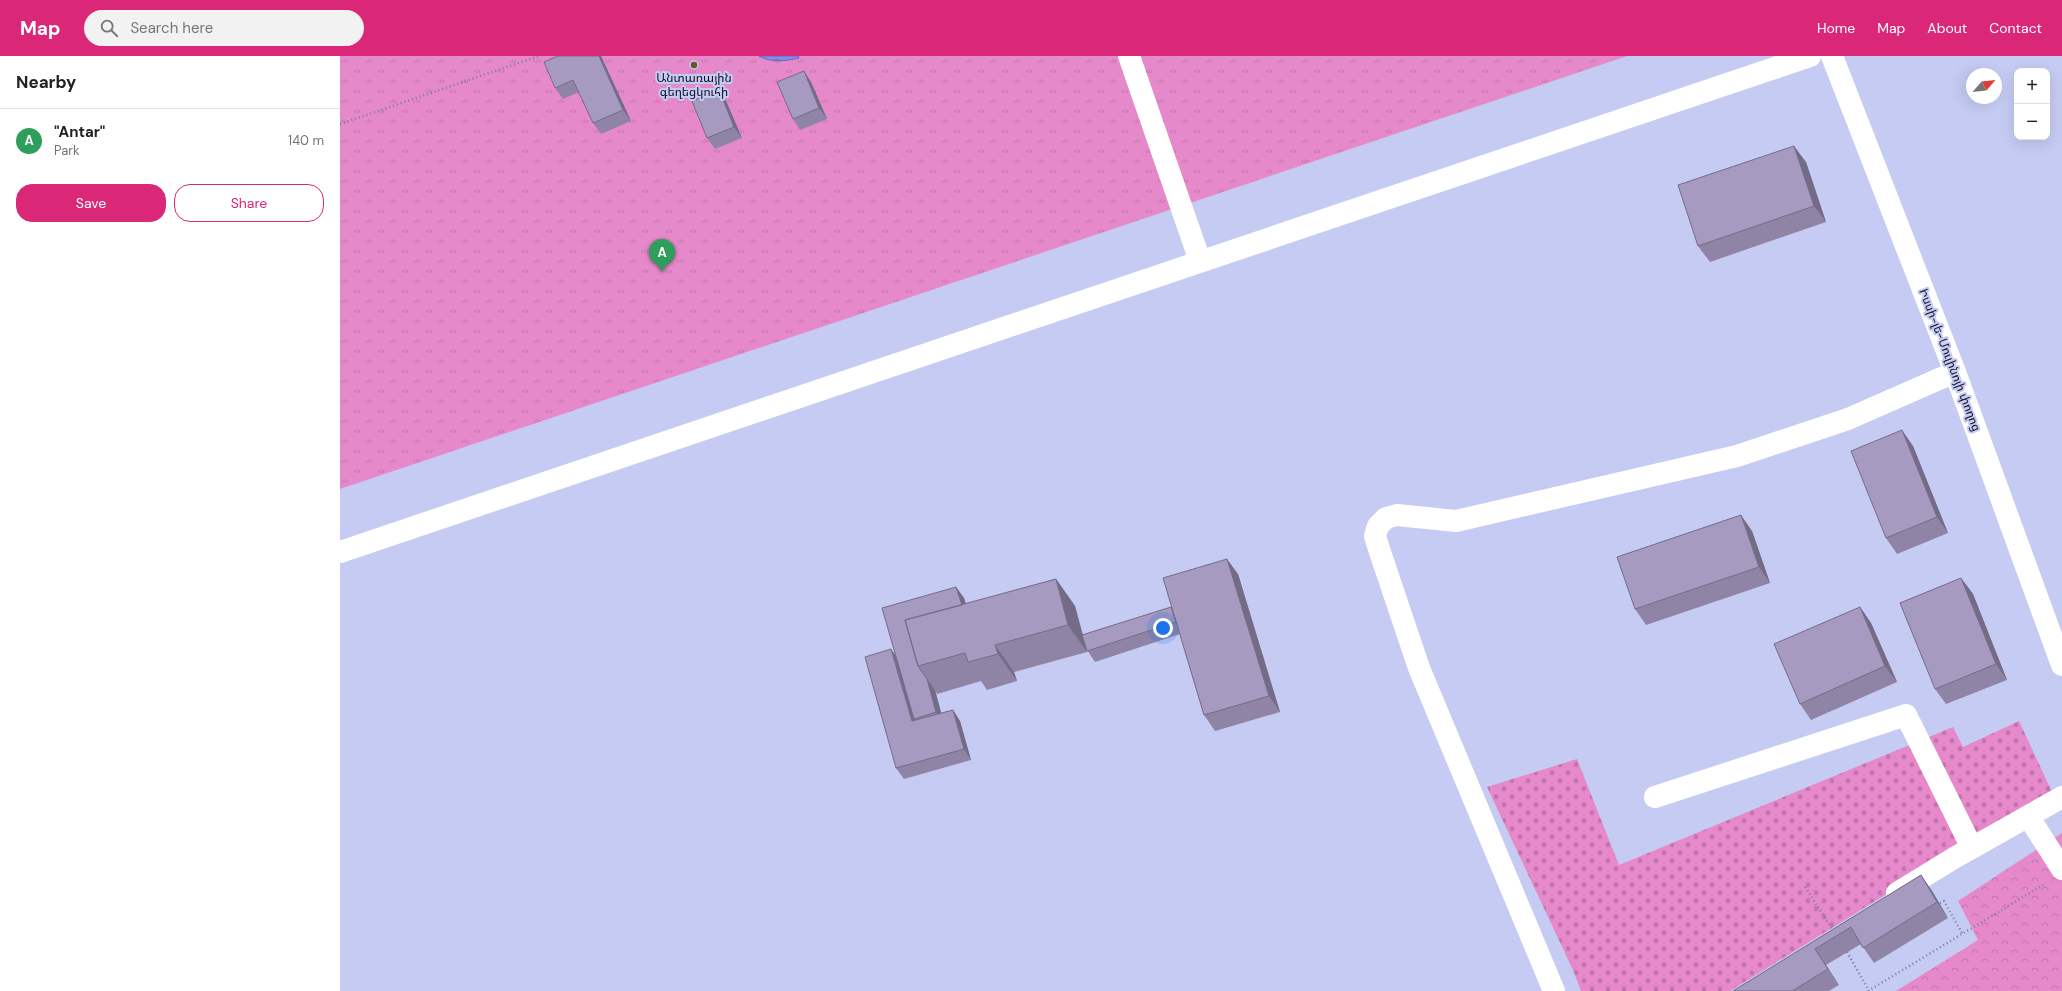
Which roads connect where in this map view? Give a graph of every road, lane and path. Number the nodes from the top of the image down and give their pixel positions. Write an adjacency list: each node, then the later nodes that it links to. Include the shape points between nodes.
1 (538, 56): 5 (path)
2 (1129, 56): 6 (street)
3 (1810, 56): 6 (street)
4 (1832, 56): 7 (street, Իսսի-լե-Մուլինոյի փողոց)
5 (340, 124)
6 (1200, 261): 8 (street)
7 (1955, 372): 9 (street, Իսսի-լե-Մուլինոյի փողոց); 21 (street, via 1848,419 1737,456 1456,521 1397,515 1386,518 1378,526 1375,536 1419,668)
8 (340, 552)
9 (2062, 665)
10 (1654, 797): 13 (street, via 1906,715)
11 (2062, 797): 12 (street)
12 (2028, 816): 13 (street); 14 (street)
13 (1972, 848): 17 (street)
14 (2055, 875): 18 (path)
15 (1804, 887): 19 (path)
16 (1940, 903): 18 (path, via 1944,901)
17 (1881, 904)
18 (1962, 933): 22 (path)
19 (1834, 934)
20 (1847, 952): 22 (path)
21 (1554, 991)
22 (1868, 991)

